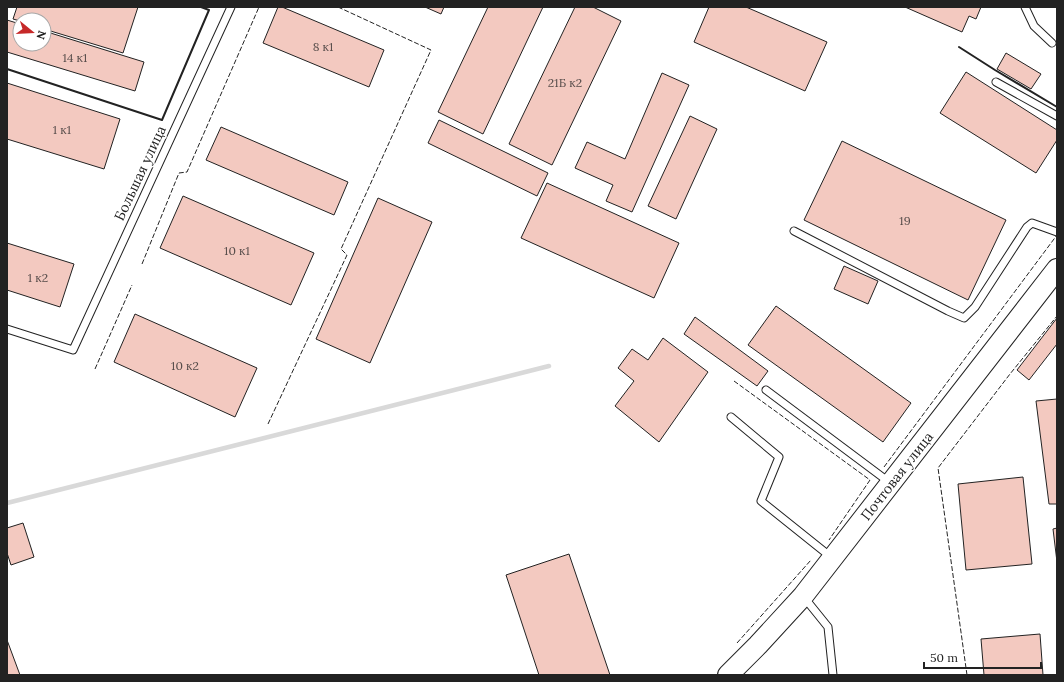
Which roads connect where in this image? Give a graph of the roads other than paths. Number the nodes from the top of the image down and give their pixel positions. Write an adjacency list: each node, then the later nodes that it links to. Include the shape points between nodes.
1 (231, 7): 9 (lane, Большая улица, via 73,350)
2 (1025, 7): 3 (lane, via 1034,26)
3 (1052, 43)
4 (996, 82): 5 (lane)
5 (1057, 116)
6 (794, 231): 7 (lane, via 964,318 975,307 1027,227 1032,223)
7 (1057, 232)
8 (1057, 269): 12 (street, Почтовая улица)
9 (7, 329)
10 (766, 390): 12 (lane)
11 (731, 417): 13 (lane, via 779,457 761,501)
12 (891, 484): 13 (street, Почтовая улица)
13 (833, 558): 14 (street, Почтовая улица)
14 (803, 596): 15 (street, Почтовая улица); 16 (lane, via 828,627)
15 (728, 675)
16 (833, 675)

